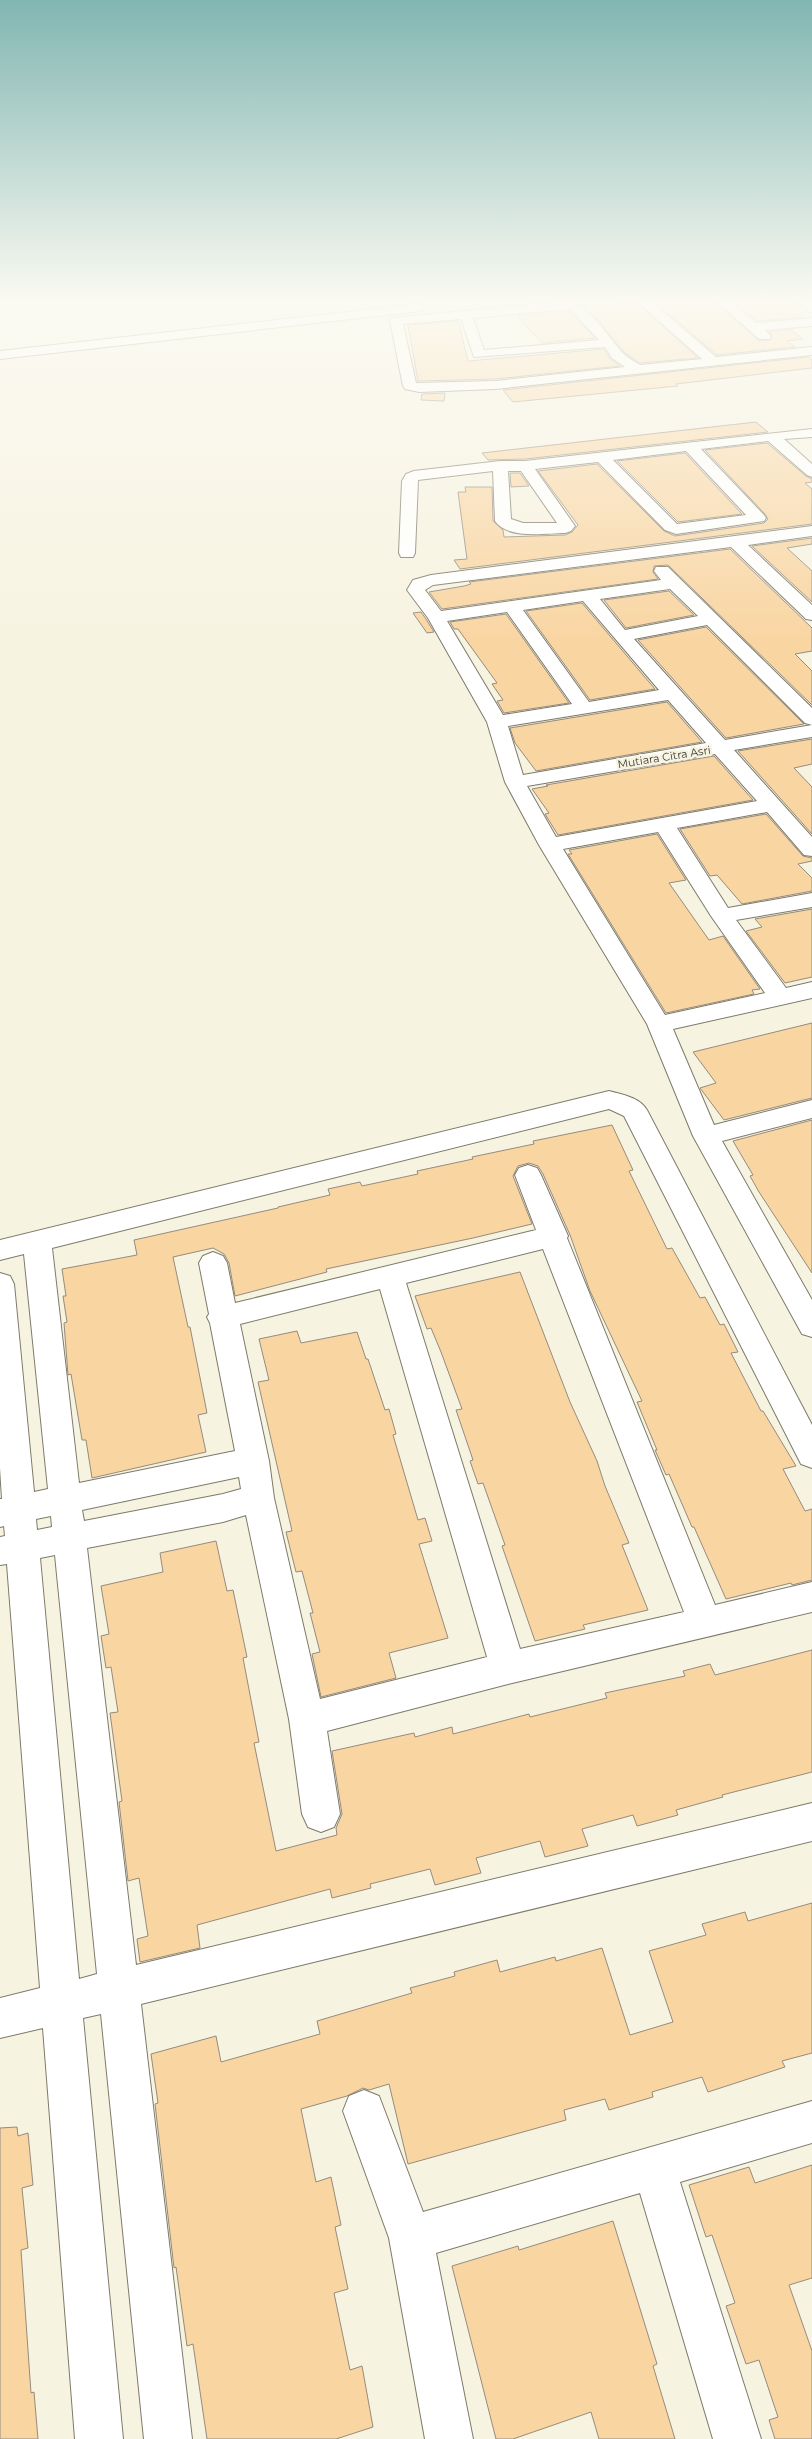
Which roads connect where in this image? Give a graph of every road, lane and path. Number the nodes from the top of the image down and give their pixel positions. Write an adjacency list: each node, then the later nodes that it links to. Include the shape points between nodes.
1 (812, 433): 2 (street)
2 (775, 440): 3 (street); 4 (street); 8 (street)
3 (812, 440)
4 (690, 446): 5 (street); 5 (street, via 758,518 671,527)
5 (602, 457): 7 (street)
6 (500, 466): 7 (street); 7 (street, via 503,521 506,524 520,528 565,528 567,526); 11 (street, via 411,477)
7 (524, 466)
8 (812, 472)
9 (812, 531): 10 (street)
10 (734, 541): 12 (street); 16 (street)
11 (407, 554)
12 (646, 554): 13 (street); 17 (street, via 425,581 416,590)
13 (674, 583): 14 (street); 18 (street)
14 (589, 597): 15 (street); 19 (street)
15 (513, 608): 17 (street); 21 (street)
16 (812, 615)
17 (436, 617): 23 (street)
18 (711, 619): 19 (street); 22 (street)
19 (621, 636): 20 (street)
20 (673, 694): 21 (street); 25 (street)
21 (584, 708): 23 (street)
22 (812, 719)
23 (496, 722): 26 (street)
24 (812, 731): 25 (street, Mutiara Citra Asri)
25 (720, 748): 26 (street, Mutiara Citra Asri); 27 (street)
26 (515, 782): 29 (street)
27 (772, 805): 28 (street); 30 (street)
28 (664, 825): 29 (street); 32 (street)
29 (550, 845): 35 (street)
30 (812, 850)
31 (812, 900): 32 (street)
32 (722, 916): 34 (street)
33 (812, 990): 34 (street)
34 (779, 996): 35 (street)
35 (659, 1024): 37 (street)
36 (812, 1109): 37 (street)
37 (706, 1136): 46 (street)
38 (528, 1175): 39 (street)
39 (554, 1236): 43 (street); 55 (street)
40 (37, 1241): 41 (street); 47 (street, via 609,1100 621,1103 634,1110); 50 (street)
41 (0, 1250)
42 (213, 1263): 45 (street)
43 (390, 1276): 45 (street); 56 (street)
44 (0, 1284): 51 (street)
45 (222, 1317): 48 (street)
46 (812, 1326)
47 (812, 1456)
48 (253, 1461): 49 (street); 50 (street)
49 (258, 1498): 52 (street, via 223,1508); 57 (street)
50 (66, 1499): 51 (street); 52 (street)
51 (10, 1511): 53 (street)
52 (68, 1537): 53 (street); 60 (street)
53 (11, 1549): 61 (street)
54 (812, 1597): 55 (street)
55 (705, 1624): 56 (street)
56 (508, 1668): 57 (street)
57 (307, 1719): 58 (street)
58 (321, 1814)
59 (812, 1822): 60 (street)
60 (119, 1988): 61 (street); 68 (street)
61 (63, 2002): 62 (street); 67 (street)
62 (0, 2018)
63 (364, 2111): 66 (street)
64 (812, 2122): 65 (street)
65 (654, 2168): 66 (street); 70 (street)
66 (412, 2238): 69 (street)
67 (99, 2439)
68 (168, 2439)
69 (449, 2439)
70 (736, 2439)

